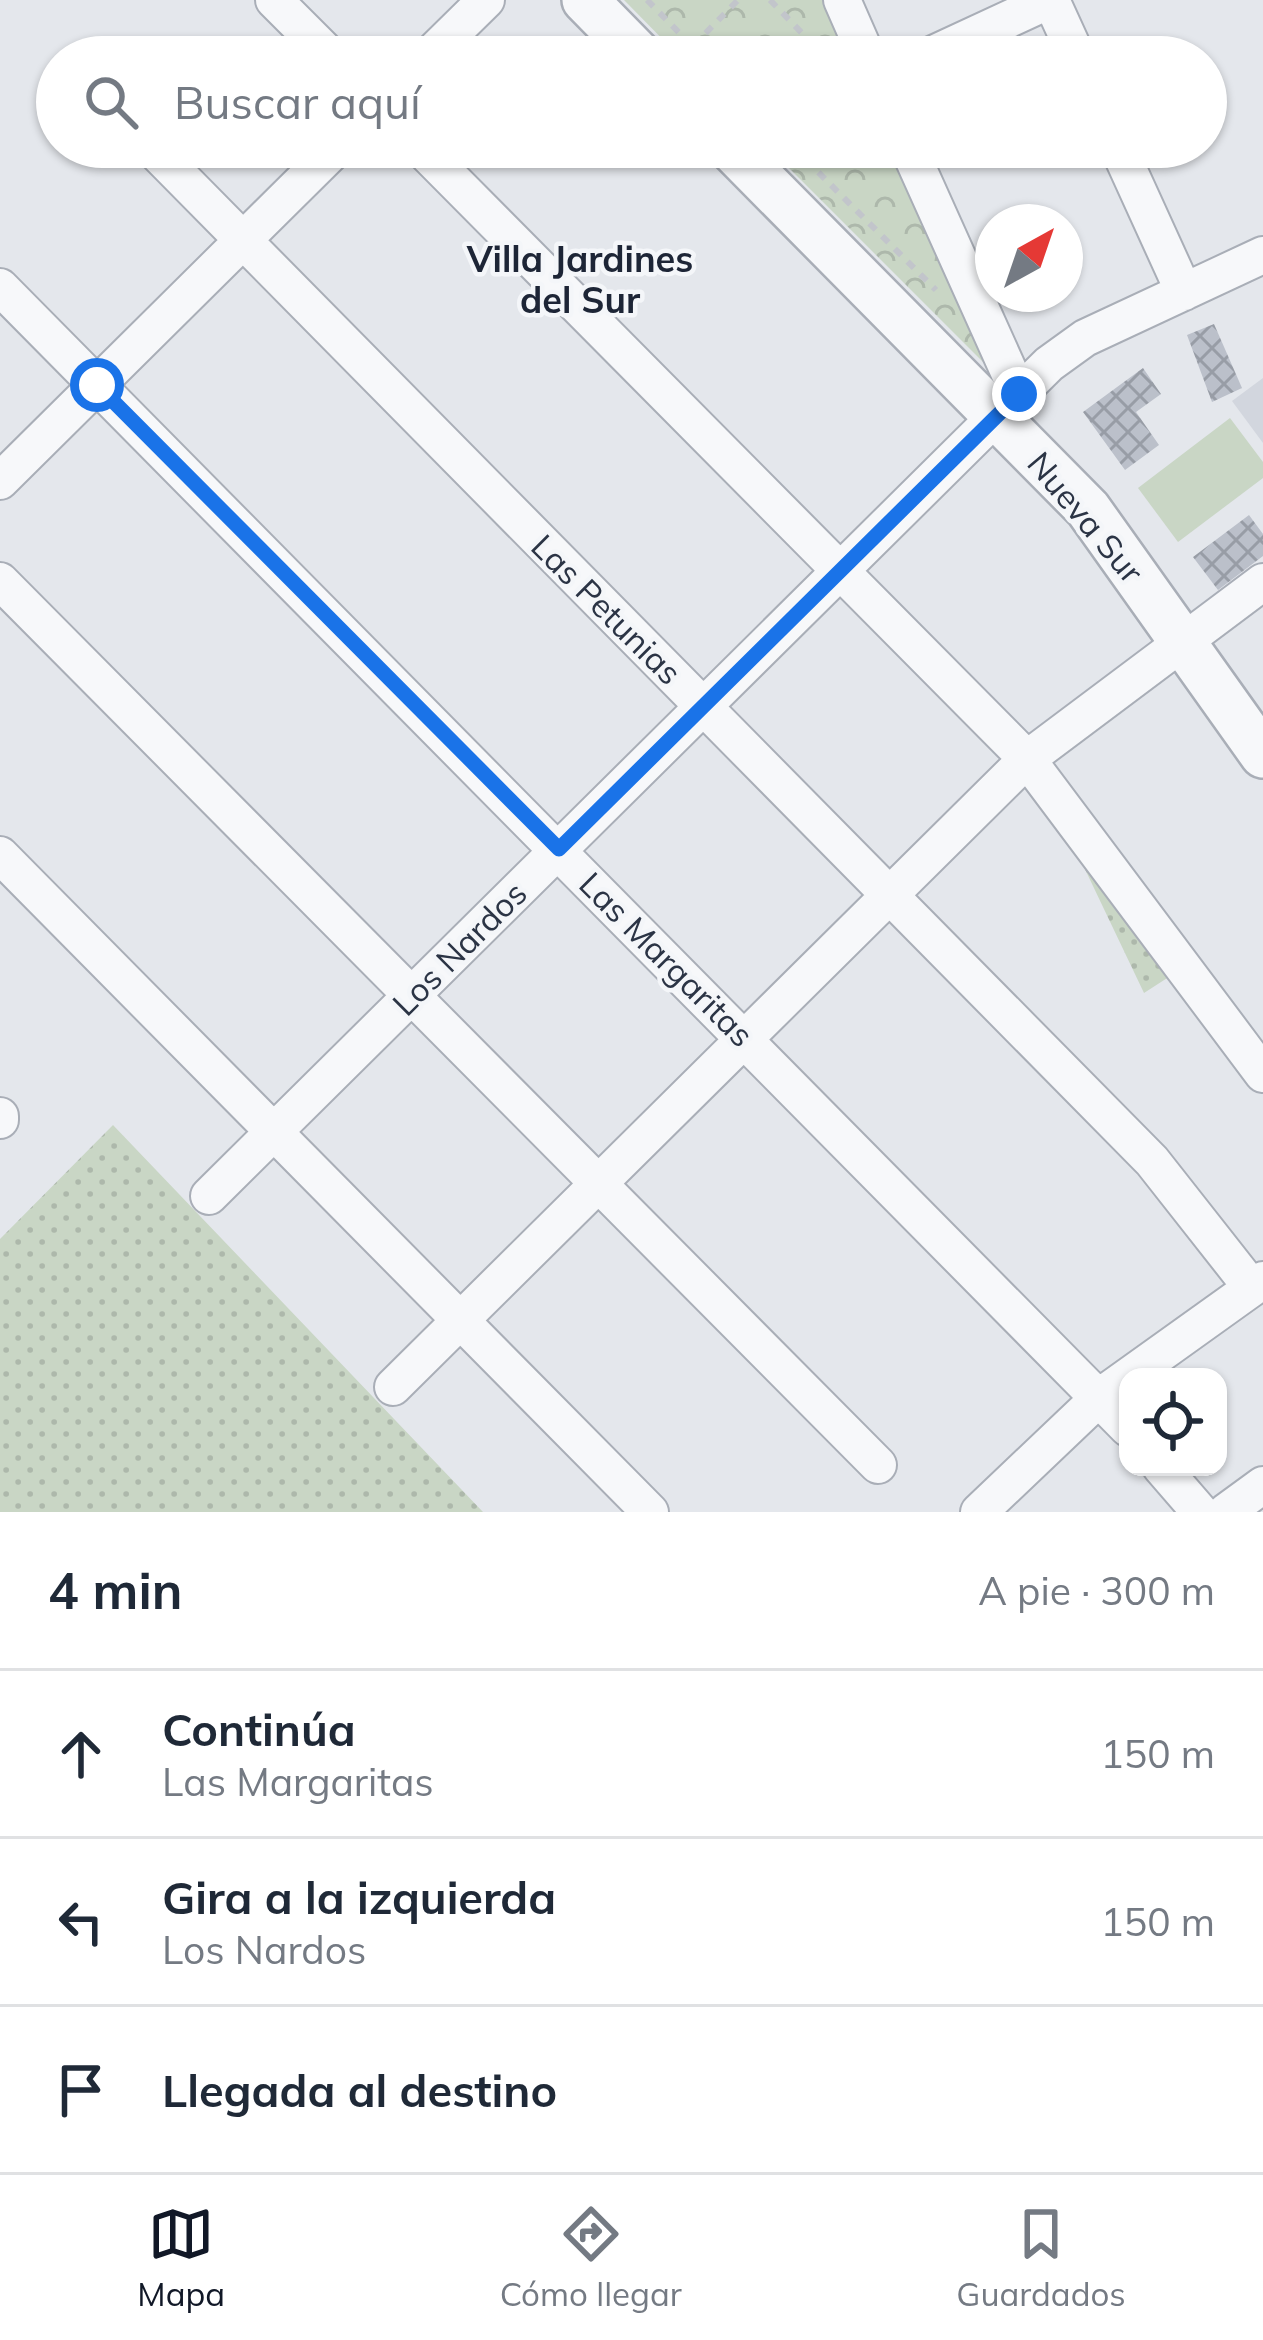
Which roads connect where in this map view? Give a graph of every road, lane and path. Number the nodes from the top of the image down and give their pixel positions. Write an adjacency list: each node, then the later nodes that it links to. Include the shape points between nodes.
1 (274, 0): 9 (street)
2 (486, 0): 10 (street)
3 (585, 0): 11 (street)
4 (647, 0): 12 (path)
5 (738, 0): 13 (path)
6 (770, 0): 14 (path)
7 (842, 0): 15 (street)
8 (1050, 0): 16 (street); 17 (street)
9 (310, 36)
10 (449, 36)
11 (620, 36)
12 (683, 36)
13 (703, 36)
14 (805, 36)
15 (858, 36)
16 (972, 36)
17 (1067, 36)
18 (172, 168): 25 (street, Las Petunias)
19 (316, 168): 25 (street)
20 (441, 168): 33 (street)
21 (753, 168): 31 (street, Nueva Sur)
22 (814, 168): 28 (path)
23 (916, 168): 31 (street)
24 (1128, 168): 29 (street)
25 (243, 240): 30 (street); 37 (street, Las Petunias)
26 (1263, 255): 29 (street, Los Nardos)
27 (0, 287): 30 (street, Las Margaritas)
28 (938, 292)
29 (1184, 292): 31 (street, Los Nardos, via 1085,338)
30 (97, 385): 32 (street); 40 (street, Las Margaritas)
31 (1008, 405): 33 (street, Los Nardos); 36 (street, Nueva Sur)
32 (0, 481)
33 (840, 571): 37 (street, Los Nardos); 39 (street)
34 (0, 581): 43 (street)
35 (1263, 582): 36 (street)
36 (1183, 638): 38 (street, Nueva Sur); 39 (street)
37 (704, 706): 40 (street, Los Nardos); 42 (street, Las Petunias)
38 (1263, 755)
39 (1028, 759): 42 (street); 45 (street)
40 (559, 849): 43 (street, Los Nardos); 44 (street, Las Margaritas)
41 (0, 855): 46 (street)
42 (891, 895): 44 (street); 49 (street, Las Petunias, via 1152,1161)
43 (412, 995): 46 (street, Los Nardos); 47 (street)
44 (746, 1038): 47 (street); 52 (street, Las Margaritas)
45 (1263, 1074)
46 (274, 1132): 48 (street, Los Nardos); 50 (street)
47 (599, 1184): 50 (street); 54 (street)
48 (209, 1196)
49 (1257, 1284): 52 (street)
50 (460, 1321): 51 (street); 58 (street)
51 (393, 1387)
52 (1101, 1396): 53 (street, Las Margaritas); 57 (street)
53 (1119, 1417)
54 (878, 1465)
55 (1169, 1476): 59 (street)
56 (1263, 1485): 60 (street)
57 (999, 1505)
58 (650, 1512)
59 (1200, 1512)
60 (1226, 1512)

